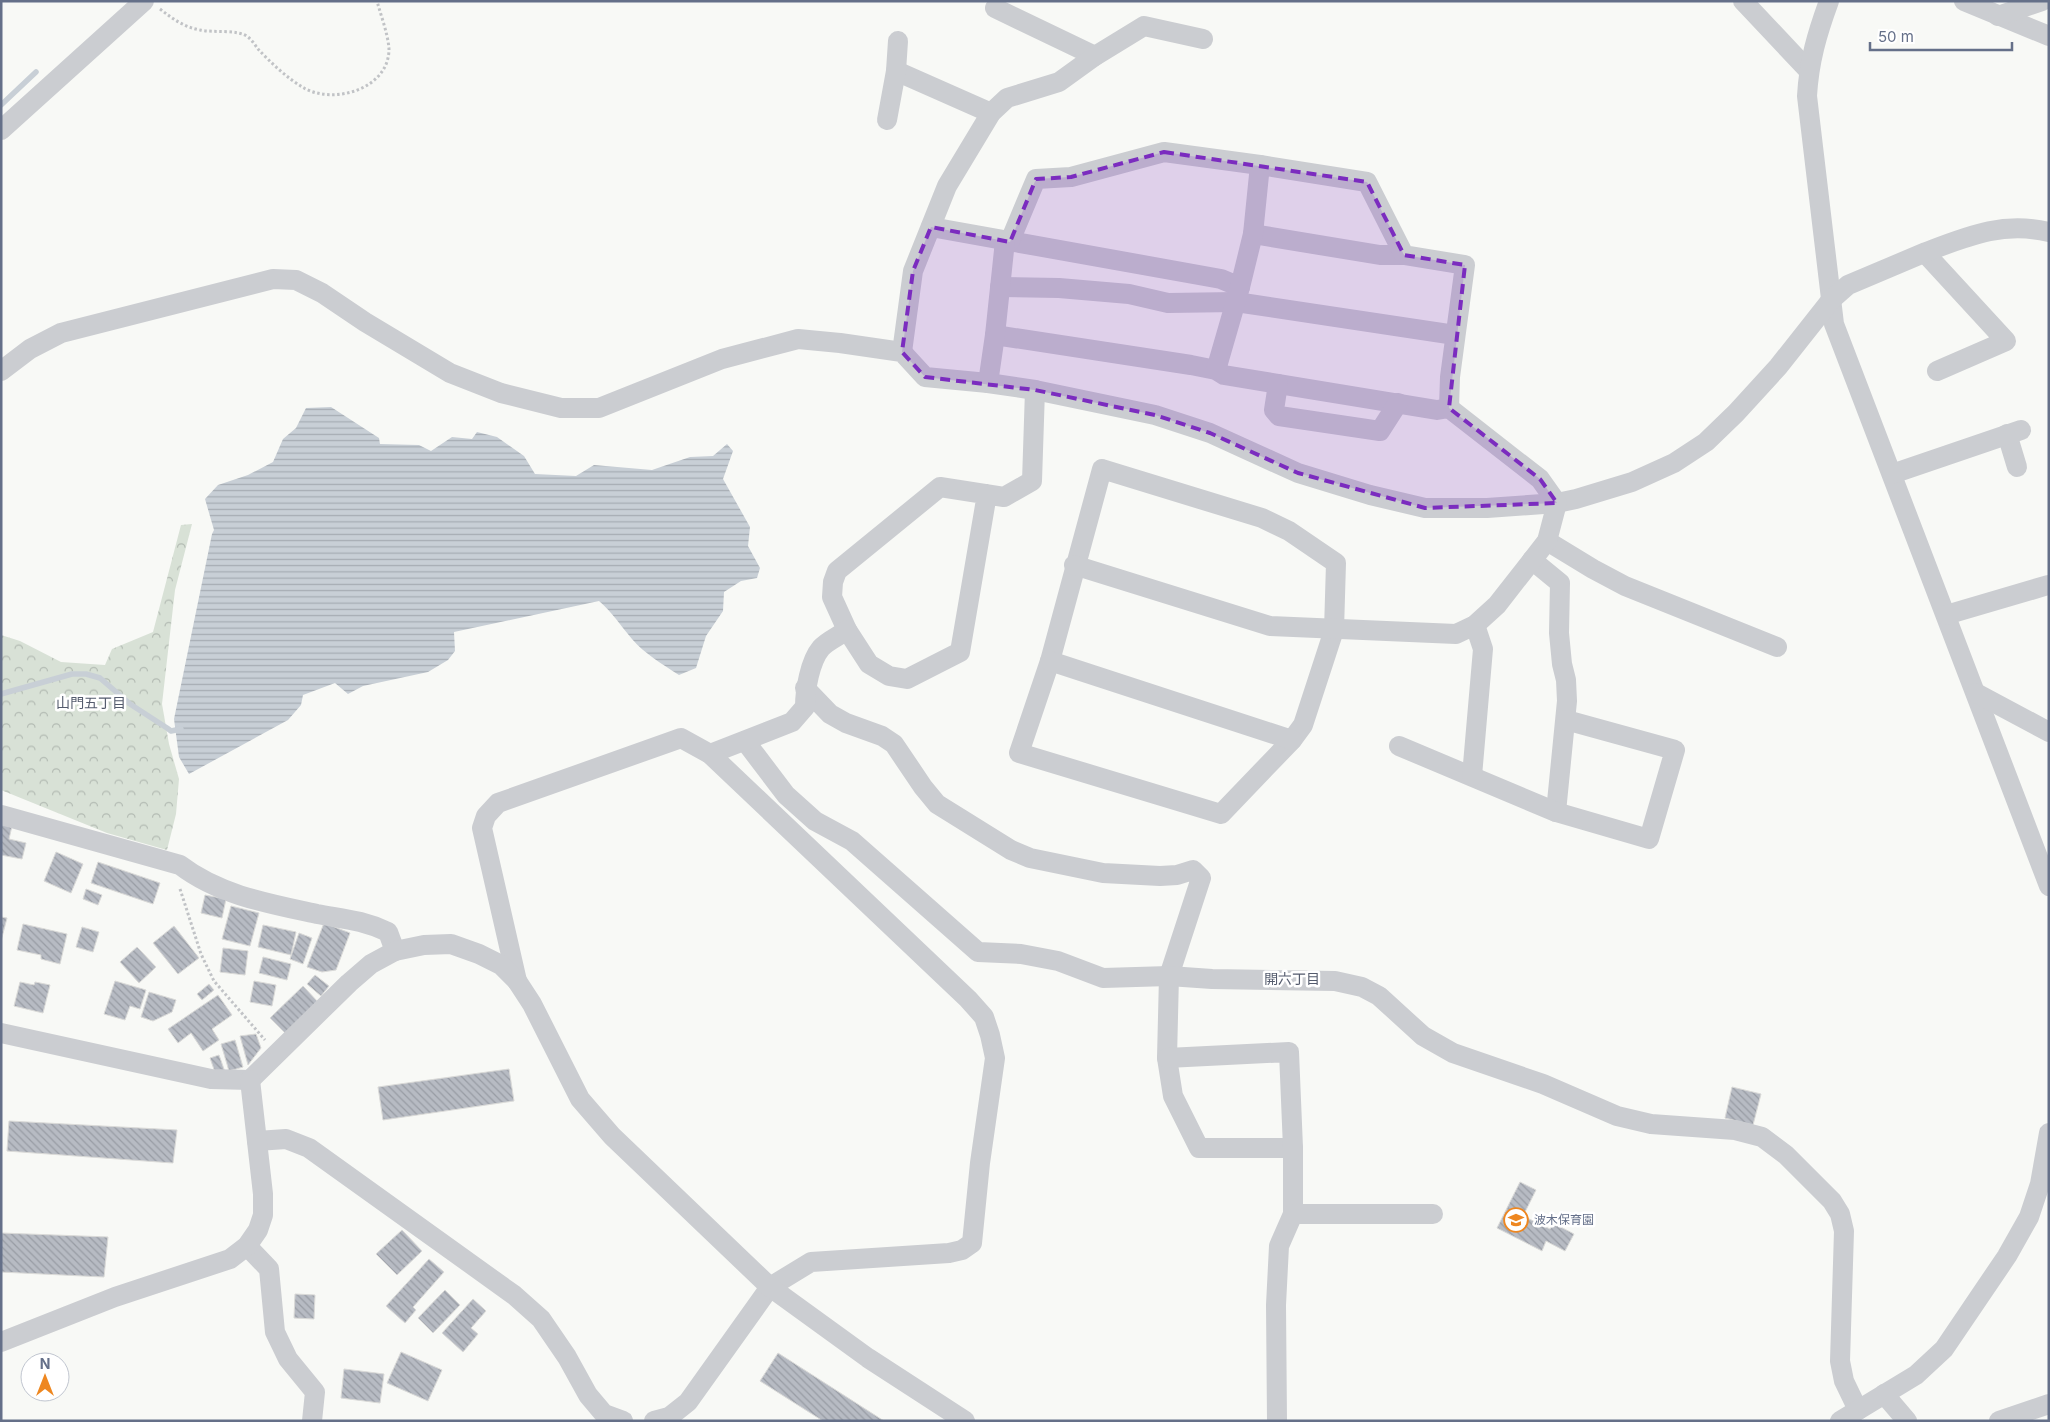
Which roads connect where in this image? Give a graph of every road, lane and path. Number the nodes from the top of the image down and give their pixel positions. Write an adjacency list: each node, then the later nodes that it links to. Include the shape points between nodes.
1 (377, 1): 6 (path, via 389,49 386,68 359,90 338,96 303,88 259,50 248,36 182,25)
2 (1743, 1): 13 (street)
3 (1829, 1): 13 (street)
4 (1964, 1): 8 (street)
5 (2042, 1): 8 (street)
6 (150, 4): 17 (street)
7 (995, 8): 12 (street)
8 (1998, 16): 9 (street)
9 (2049, 36)
10 (1204, 39): 12 (street, via 1144,26)
11 (898, 41): 14 (street)
12 (1095, 56): 15 (street, via 1059,82 1006,98)
13 (1808, 70): 27 (street, via 1807,96)
14 (896, 71): 15 (street); 16 (street)
15 (991, 113): 19 (street, via 946,186)
16 (886, 120)
17 (1, 130)
18 (1260, 165): 21 (street); 22 (street, via 1164,152 1071,177 1036,179); 24 (street, via 1367,182)
19 (931, 226): 22 (street); 30 (street, via 913,271)
20 (2049, 232): 23 (street, via 2033,228 1996,229 1972,234)
21 (1253, 234): 24 (street, via 1380,255); 26 (street)
22 (1008, 241): 25 (street); 26 (street, via 1221,279)
23 (1925, 253): 27 (street, via 1848,285); 33 (street, via 2006,341)
24 (1404, 255): 29 (street, via 1466,265)
25 (1000, 287): 26 (street, via 1130,294 1168,303); 28 (street)
26 (1238, 294): 29 (street); 31 (street)
27 (1830, 300): 40 (street, via 1836,330); 42 (street, via 1778,367 1706,442 1674,463 1632,482)
28 (996, 335): 31 (street); 34 (street)
29 (1455, 335): 38 (street)
30 (902, 352): 32 (street, via 798,340 722,359 599,408 561,408 501,393 450,374 322,292 296,280 273,279 61,332 30,349); 34 (street, via 925,377)
31 (1216, 370): 35 (street, via 1224,375)
32 (1, 371)
33 (1937, 371)
34 (988, 383): 36 (street)
35 (1278, 384): 37 (street); 37 (street, via 1274,410 1279,416 1380,431)
36 (1035, 390): 41 (street, via 1032,481 1004,496); 42 (street, via 1155,415 1210,433 1298,473 1425,508)
37 (1398, 403): 38 (street, via 1437,410)
38 (1449, 408): 42 (street, via 1540,479)
39 (2017, 467): 40 (street, via 2014,432)
40 (1892, 474): 47 (street)
41 (987, 494): 49 (street, via 940,487 837,571 832,597); 49 (street, via 960,652 907,679 889,676 869,664)
42 (1557, 503): 43 (street)
43 (1547, 541): 44 (street); 51 (street, via 1625,586)
44 (1532, 560): 48 (street, via 1497,605); 55 (street, via 1560,584 1559,633 1566,680)
45 (1074, 565): 50 (street, via 1270,626); 50 (street, via 1102,469 1262,518 1289,531 1336,563); 52 (street)
46 (2048, 585): 47 (street)
47 (1946, 615): 54 (street)
48 (1475, 625): 50 (street, via 1456,634); 61 (street, via 1483,650)
49 (847, 630): 53 (street, via 821,648)
50 (1334, 630): 57 (street, via 1303,725)
51 (1777, 647)
52 (1050, 661): 57 (street); 57 (street, via 1019,753 1222,814)
53 (805, 688): 58 (street, via 805,707 792,722); 67 (street, via 830,714 894,744 937,804 1011,850 1030,858 1103,873 1160,876 1193,870 1201,878)
54 (1976, 693): 56 (street); 65 (street)
55 (1566, 720): 62 (street); 62 (street, via 1675,750 1649,839)
56 (2049, 732)
57 (1292, 740)
58 (745, 742): 60 (street); 67 (street, via 786,795 815,821 852,841 978,952 1020,954 1058,961 1103,978)
59 (1399, 746): 61 (street)
60 (710, 754): 68 (street, via 681,738 498,803 486,816 482,828); 79 (street, via 984,1016 995,1058 972,1243 949,1253 812,1262)
61 (1472, 776): 62 (street)
62 (1556, 812)
63 (1, 815): 64 (street)
64 (180, 865): 66 (street, via 239,896 368,923 388,932); 70 (path, via 180,888 189,921 214,981)
65 (2049, 886)
66 (395, 951): 68 (street, via 451,944 501,965); 70 (street, via 370,964 356,976)
67 (1169, 976): 71 (street); 83 (street, via 1335,981 1362,987 1379,996 1423,1036 1452,1053 1543,1084 1618,1116 1651,1124 1735,1130 1762,1137 1786,1154 1819,1186 1840,1214 1844,1231 1840,1361)
68 (517, 981): 79 (street, via 580,1099 612,1136)
69 (1, 1033): 72 (street, via 211,1079)
70 (278, 1052): 72 (street)
71 (1167, 1058): 75 (street, via 1172,1096 1199,1148); 75 (street, via 1289,1052)
72 (250, 1080): 74 (street)
73 (2049, 1133): 81 (street, via 2032,1209 2007,1256 1944,1349 1916,1375)
74 (257, 1140): 78 (street, via 264,1194 263,1215); 85 (street, via 286,1139 309,1148 514,1295 541,1319 604,1414)
75 (1293, 1148): 76 (street)
76 (1293, 1214): 77 (street); 88 (street, via 1279,1246)
77 (1434, 1214)
78 (247, 1246): 80 (street, via 230,1259 115,1297); 84 (street, via 269,1269 275,1332 288,1360 315,1392)
79 (770, 1287): 86 (street, via 688,1402 669,1417); 87 (street, via 868,1358)
80 (1, 1342)
81 (1884, 1394): 83 (street); 89 (street)
82 (2049, 1404): 90 (street)
83 (1847, 1417)
84 (312, 1421)
85 (622, 1421)
86 (654, 1421)
87 (965, 1421)
88 (1277, 1421)
89 (1907, 1421)
90 (1999, 1421)

